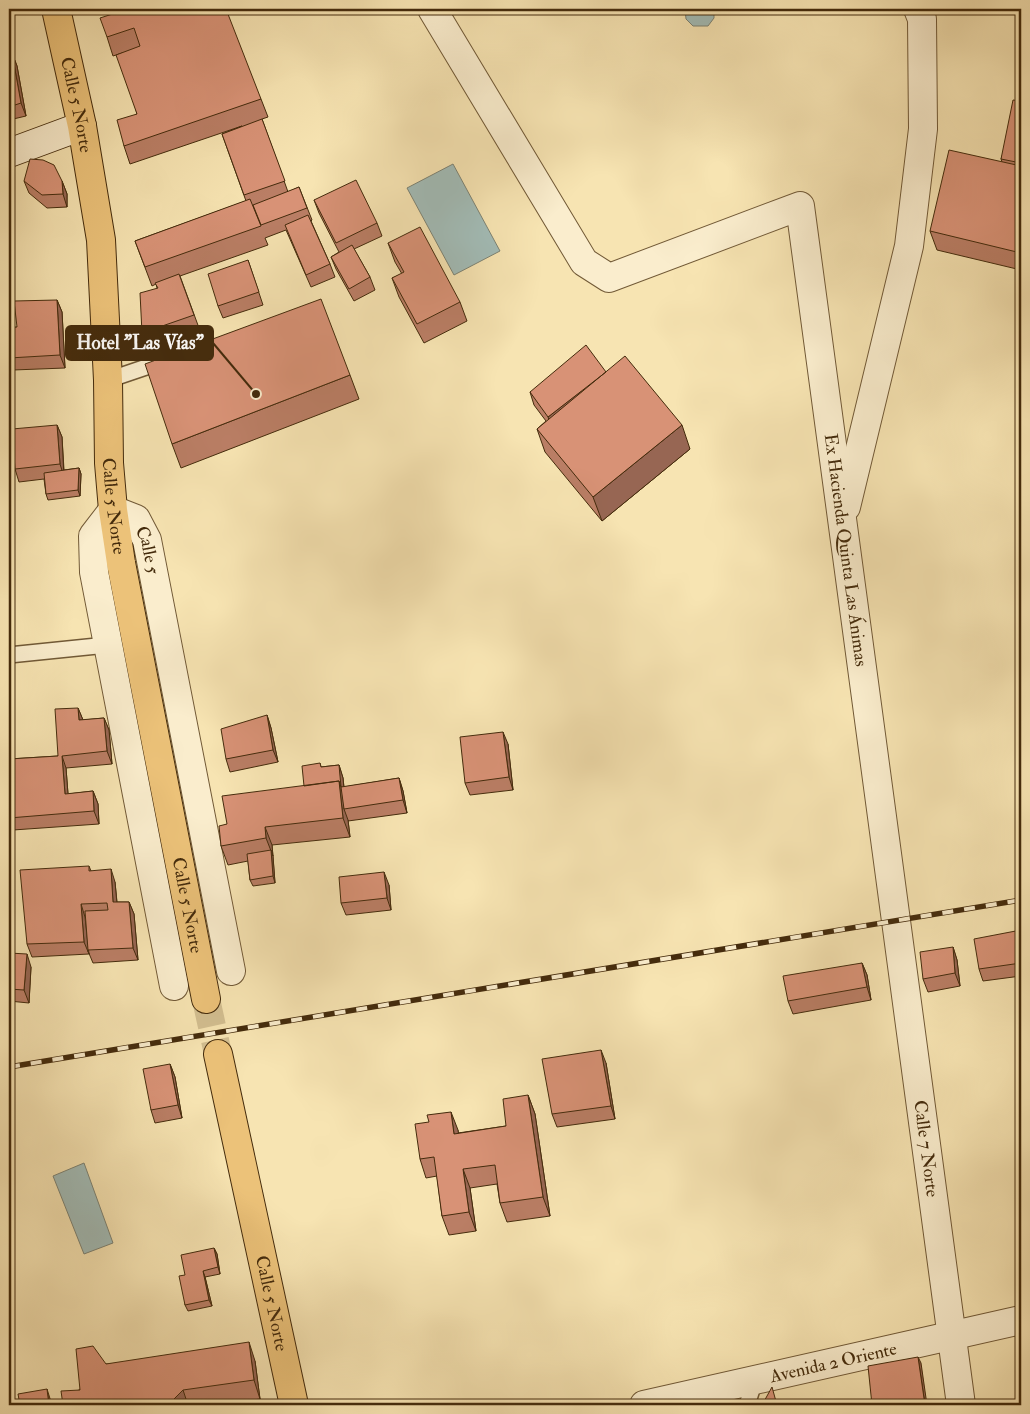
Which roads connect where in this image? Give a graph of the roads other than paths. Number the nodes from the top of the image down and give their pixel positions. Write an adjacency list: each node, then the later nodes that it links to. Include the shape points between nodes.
1 (56, 9): 4 (main road, Calle 5 Norte)
2 (432, 9): 9 (street, Ex Hacienda Quinta Las Ánimas, via 584,262 609,278 800,206)
3 (918, 9): 9 (street, via 922,19 923,129 909,246)
4 (82, 126): 5 (street); 7 (main road, Calle 5 Norte, via 101,240)
5 (9, 153)
6 (180, 355): 7 (lane)
7 (108, 380): 8 (main road, Calle 5 Norte)
8 (112, 510): 10 (street, Calle 5, via 93,536 94,572); 13 (street, Calle 5, via 136,519 147,540); 15 (main road, Calle 5 Norte)
9 (842, 523): 12 (street, Ex Hacienda Quinta Las Ánimas)
10 (107, 645): 11 (lane); 14 (street, Calle 5)
11 (9, 655)
12 (892, 893): 18 (street, Calle 7 Norte)
13 (231, 971)
14 (174, 986)
15 (206, 999)
16 (218, 1054): 20 (main road, Calle 5 Norte)
17 (1021, 1320): 18 (street, Avenida 2 Oriente)
18 (952, 1335): 19 (street, Avenida 2 Oriente); 23 (street, Calle 7 Norte)
19 (755, 1380): 21 (street, Avenida 2 Oriente); 22 (lane)
20 (294, 1405)
21 (644, 1405)
22 (747, 1405)
23 (961, 1405)

